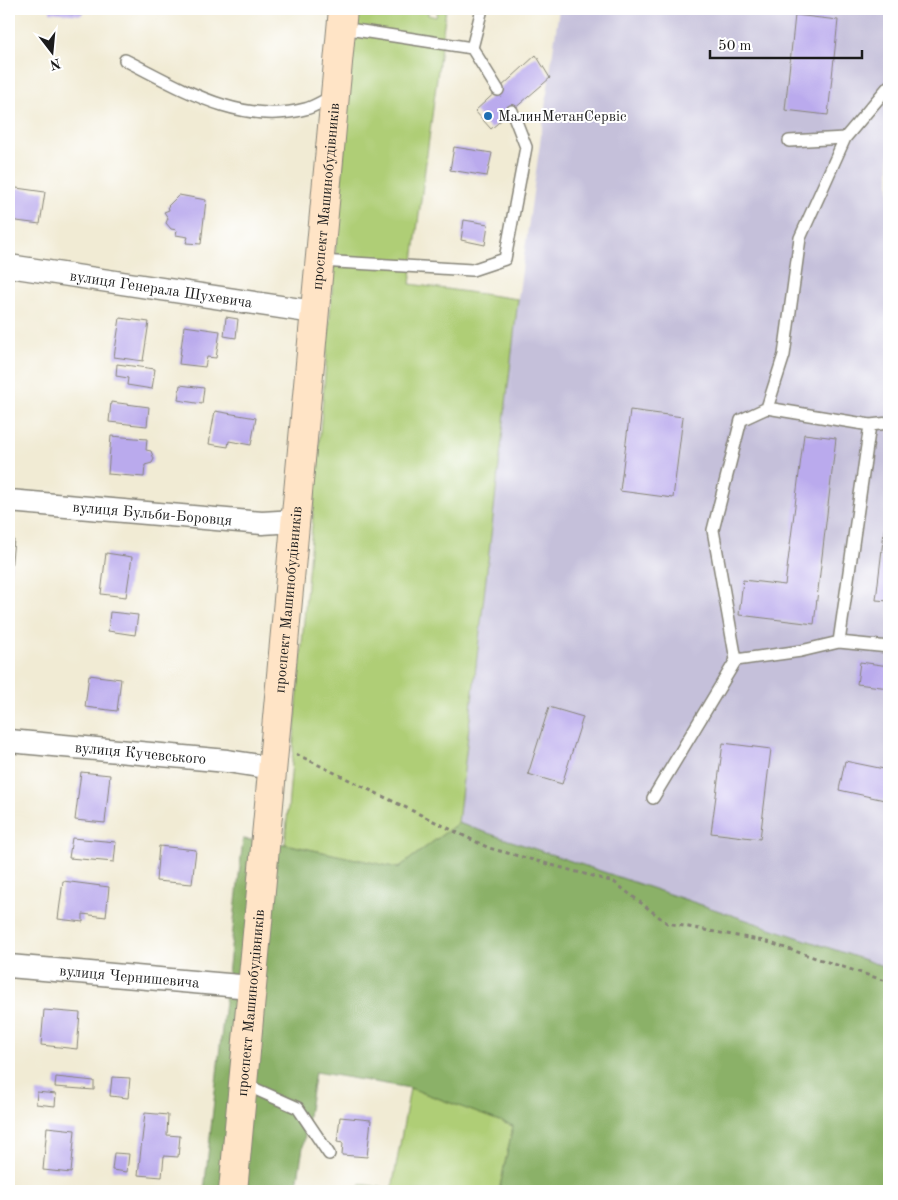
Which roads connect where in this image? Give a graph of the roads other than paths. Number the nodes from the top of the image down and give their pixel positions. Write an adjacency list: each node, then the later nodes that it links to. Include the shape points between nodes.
1 (482, 9): 3 (lane)
2 (343, 18): 3 (lane); 7 (street, проспект Машинобудівників)
3 (472, 48): 6 (lane)
4 (125, 60): 7 (lane, via 209,102 266,115 306,109)
5 (889, 86): 9 (lane)
6 (498, 90)
7 (336, 94): 11 (street, проспект Машинобудівників)
8 (512, 111): 11 (lane, via 526,147 505,259 472,270)
9 (845, 138): 10 (lane); 14 (lane, via 800,238 784,355)
10 (789, 141)
11 (320, 261): 13 (street, проспект Машинобудівників)
12 (9, 266): 13 (street, вулиця Генерала Шухевича)
13 (314, 312): 18 (street, проспект Машинобудівників)
14 (767, 408): 16 (lane); 21 (lane, via 741,420 713,530)
15 (889, 423): 16 (lane)
16 (870, 425): 19 (lane)
17 (9, 501): 18 (street, вулиця Бульби-Боровця, via 262,523)
18 (295, 521): 23 (street, проспект Машинобудівників)
19 (840, 642): 20 (lane); 21 (lane)
20 (889, 647)
21 (736, 660): 24 (lane)
22 (9, 741): 23 (street, вулиця Кучевського, via 227,761)
23 (273, 756): 26 (street, проспект Машинобудівників)
24 (652, 798)
25 (9, 966): 26 (street, вулиця Чернишевича)
26 (251, 987): 27 (street, проспект Машинобудівників)
27 (242, 1083): 28 (lane, via 298,1108); 29 (street, проспект Машинобудівників)
28 (330, 1154)
29 (233, 1191)

